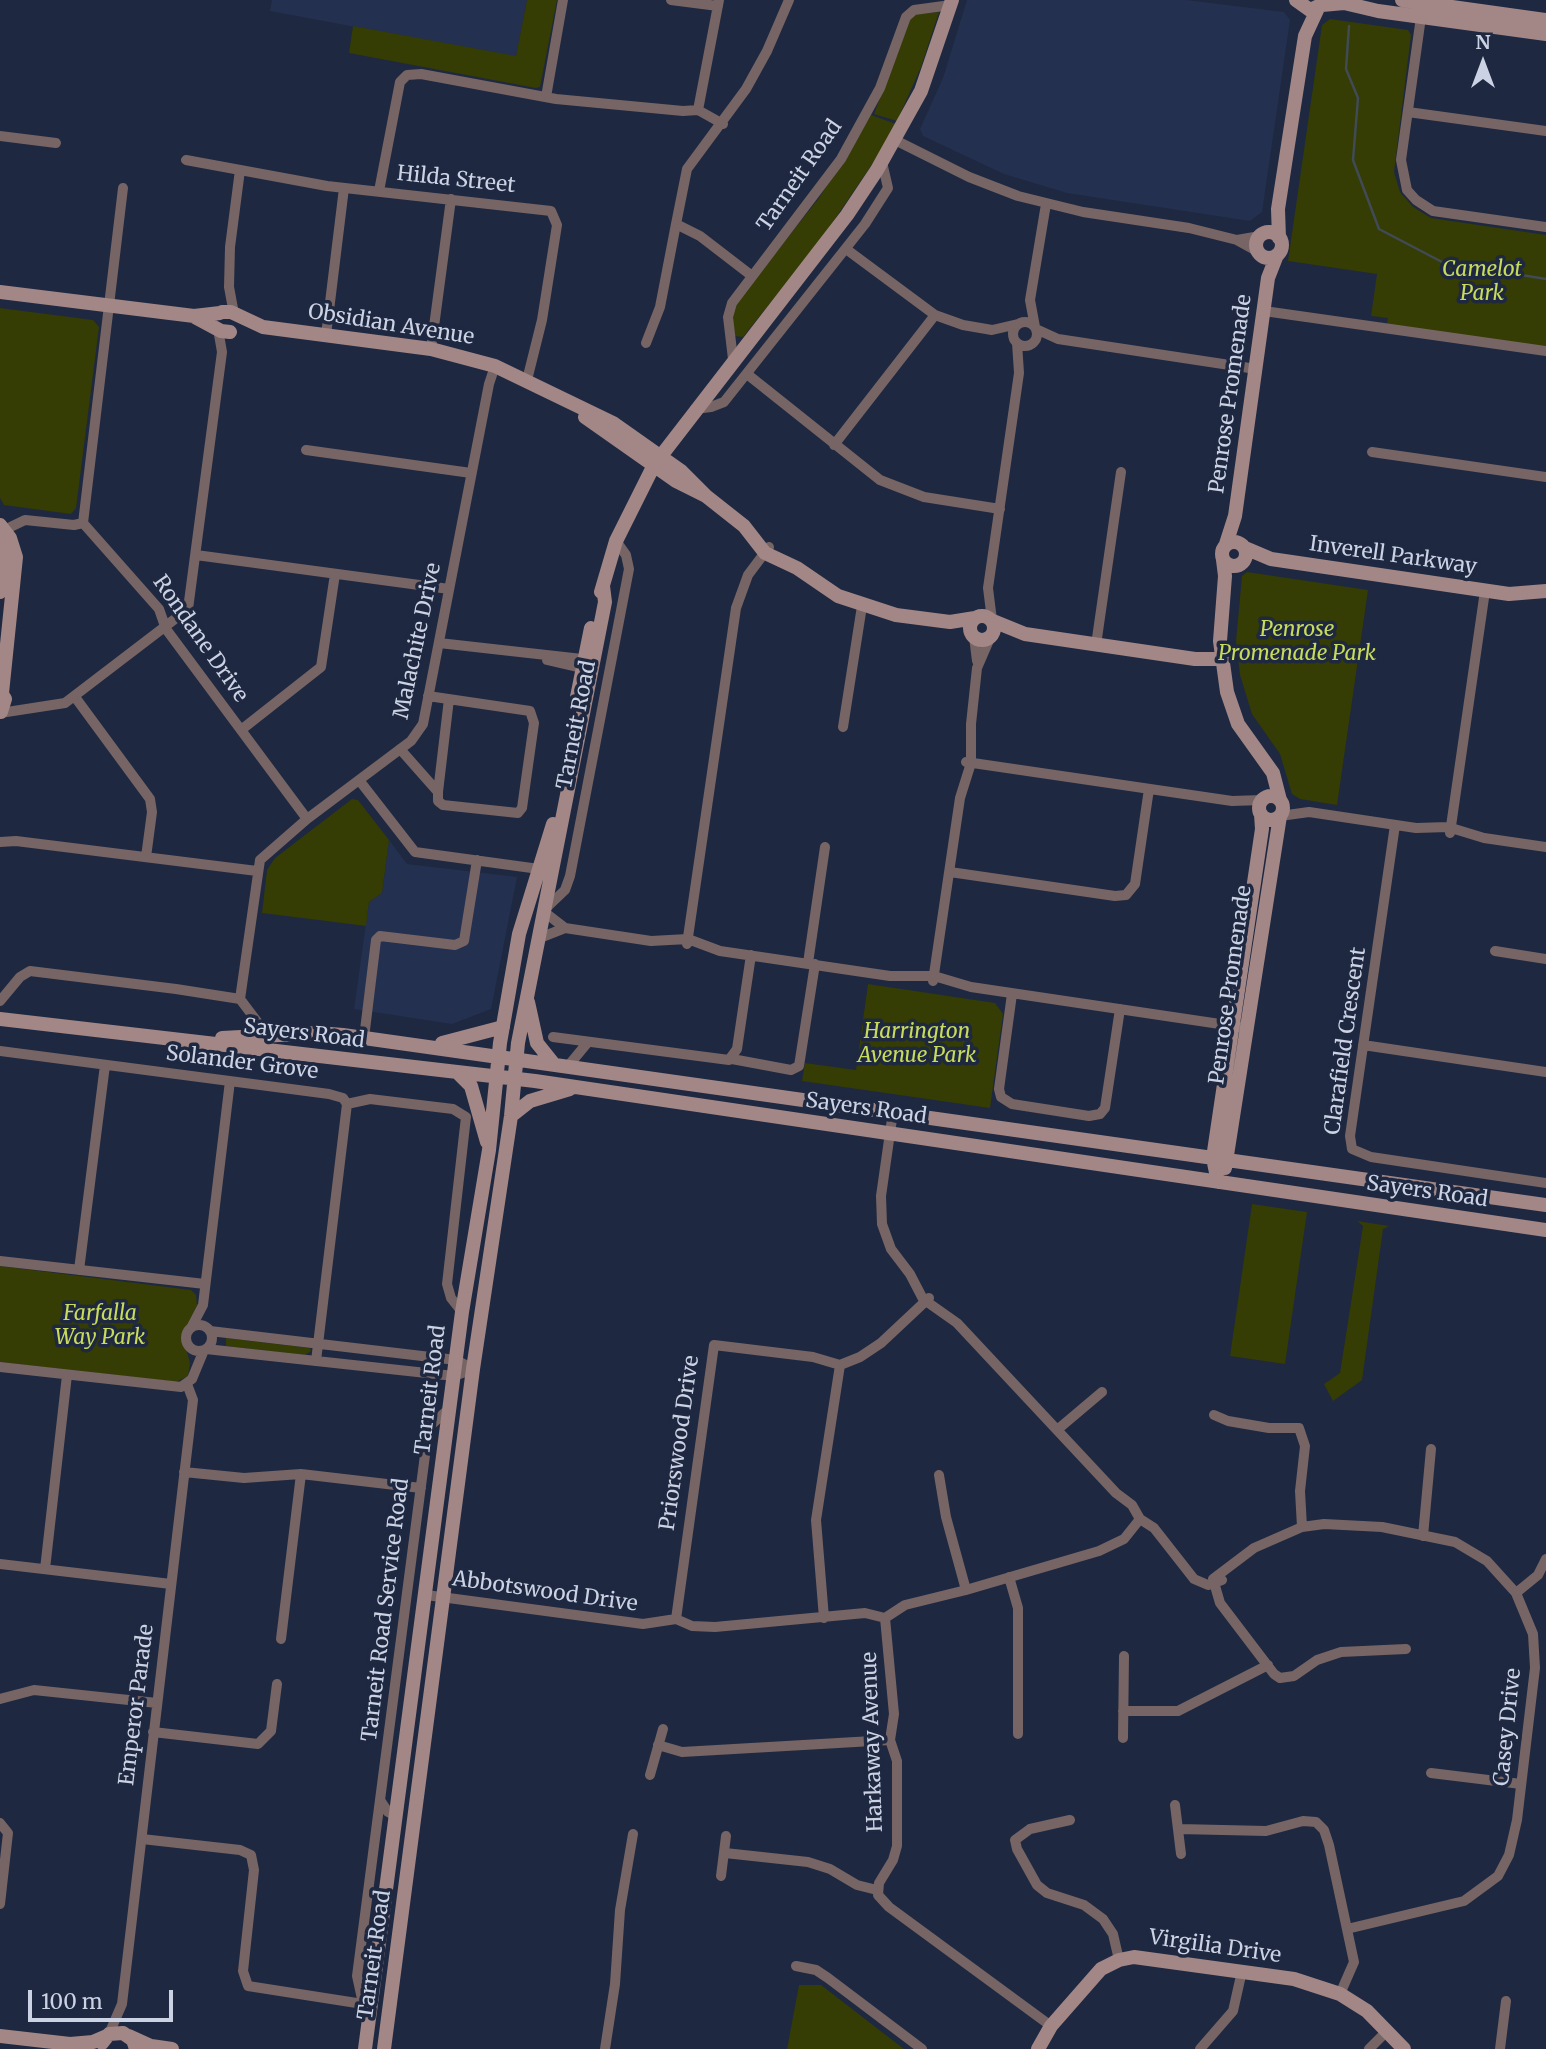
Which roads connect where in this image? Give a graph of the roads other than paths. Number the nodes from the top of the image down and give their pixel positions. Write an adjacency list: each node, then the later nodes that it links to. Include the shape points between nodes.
1 (563, 0): 14 (street)
2 (671, 0): 6 (street)
3 (789, 0): 17 (street, via 759,67)
4 (1402, 0): 9 (main road)
5 (1296, 2): 8 (main road, via 1307,9); 13 (main road)
6 (718, 3): 15 (street)
7 (951, 3): 20 (main road, Tarneit Road, via 921,91); 39 (street, Tarneit Road, via 909,13 854,138 827,181)
8 (1322, 4): 10 (main road, via 1344,3); 13 (main road)
9 (1488, 13): 10 (main road); 11 (main road); 12 (main road)
10 (1421, 17): 16 (street)
11 (1546, 20)
12 (1546, 34)
13 (1305, 36): 30 (main road)
14 (546, 97): 15 (street); 27 (street, via 407,75 400,82)
15 (698, 110): 17 (street)
16 (1408, 112): 18 (street); 32 (street, via 1401,172 1416,201 1443,213)
17 (723, 124): 31 (street, via 687,169)
18 (1546, 131)
19 (0, 136): 21 (street)
20 (895, 140): 23 (main road, Tarneit Road); 29 (street, via 969,177)
21 (56, 143)
22 (186, 160): 24 (street, Hilda Street)
23 (882, 162): 36 (street, via 886,194); 57 (main road, Tarneit Road, via 847,215)
24 (240, 170): 26 (street, Hilda Street); 46 (street)
25 (123, 188): 43 (street)
26 (344, 188): 27 (street, Hilda Street); 50 (street)
27 (379, 191): 28 (street, Hilda Street)
28 (451, 199): 55 (street); 62 (street, Hilda Street, via 540,208 555,214 544,309)
29 (1046, 204): 35 (street); 42 (street)
30 (1278, 209): 33 (main road); 34 (main road)
31 (676, 223): 39 (street); 52 (street, via 660,307)
32 (1546, 227)
33 (1261, 235): 34 (main road, via 1270,232); 35 (street); 37 (main road, via 1256,243)
34 (1279, 238): 38 (main road)
35 (1237, 240): 37 (street)
36 (846, 249): 45 (street); 61 (street)
37 (1258, 252): 38 (main road, via 1267,258); 40 (main road, Penrose Promenade)
38 (1277, 255): 40 (main road, Penrose Promenade)
39 (752, 276): 57 (street, Tarneit Road, via 728,313)
40 (1268, 278): 44 (main road, Penrose Promenade)
41 (0, 292): 43 (main road)
42 (1030, 300): 47 (street); 48 (street)
43 (109, 305): 46 (main road); 73 (street)
44 (1264, 311): 56 (street); 59 (main road, Penrose Promenade)
45 (935, 315): 49 (street); 64 (street)
46 (226, 322): 50 (main road, Obsidian Avenue); 78 (street)
47 (1019, 324): 48 (street, via 1027,322); 49 (street); 53 (street, via 1013,333)
48 (1036, 328): 51 (street); 54 (street)
49 (992, 330): 53 (street)
50 (326, 335): 55 (main road, Obsidian Avenue)
51 (1058, 339): 54 (street); 59 (street)
52 (646, 343)
53 (1016, 343): 54 (street); 60 (street)
54 (1033, 344): 60 (street)
55 (431, 349): 58 (main road, Obsidian Avenue)
56 (1546, 351)
57 (733, 359): 63 (main road, Tarneit Road)
58 (495, 366): 62 (main road, Obsidian Avenue); 68 (street, Malachite Drive)
59 (1256, 369): 72 (main road, Penrose Promenade)
60 (1019, 373): 71 (street)
61 (747, 374): 63 (street, via 718,405); 64 (street)
62 (527, 380): 67 (main road, Obsidian Avenue, via 613,423)
63 (694, 409): 67 (main road, Tarneit Road)
64 (834, 445): 71 (street, via 880,480 909,493)
65 (306, 450): 68 (street)
66 (1372, 452): 70 (street)
67 (657, 460): 75 (main road, Tarneit Road); 77 (main road, Obsidian Avenue, via 696,483 744,526 761,534)
68 (471, 472): 83 (street, Malachite Drive)
69 (1121, 472): 99 (street)
70 (1546, 477)
71 (1000, 509): 82 (street)
72 (1235, 516): 76 (main road, Penrose Promenade); 79 (main road, Penrose Promenade)
73 (83, 523): 74 (street, via 29,519); 94 (street, Rondane Drive, via 159,609)
74 (1, 532): 87 (main road); 103 (main road, via 13,544 16,557)
75 (616, 541): 101 (main road, Tarneit Road); 133 (street, Tarneit Road, via 629,569 570,876 565,890)
76 (1226, 544): 79 (main road, via 1236,541); 80 (main road)
77 (767, 550): 90 (main road, Obsidian Avenue, via 788,555 797,568 829,592); 136 (street, via 745,583 736,608)
78 (196, 555): 81 (street); 94 (street, via 188,609)
79 (1242, 555): 80 (main road, via 1229,565); 84 (main road, Penrose Promenade); 85 (main road, Inverell Parkway)
80 (1223, 560): 84 (main road, Penrose Promenade)
81 (335, 573): 83 (street); 110 (street, via 321,667)
82 (988, 588): 91 (street); 93 (street)
83 (449, 589): 98 (street, Malachite Drive)
84 (1224, 590): 100 (main road, Penrose Promenade)
85 (1485, 590): 88 (main road, Inverell Parkway); 122 (street)
86 (1546, 591): 88 (main road, Inverell Parkway)
87 (0, 592)
88 (1509, 594): 89 (main road, Inverell Parkway, via 1526,602)
89 (1546, 600)
90 (862, 606): 92 (main road, Obsidian Avenue); 109 (street)
91 (975, 618): 92 (main road); 93 (main road, via 985,615); 96 (main road, via 970,628)
92 (938, 621): 96 (main road)
93 (993, 621): 95 (main road); 97 (main road)
94 (166, 629): 105 (street); 110 (street, Rondane Drive)
95 (1025, 634): 97 (main road); 99 (main road)
96 (973, 636): 97 (main road); 102 (street)
97 (990, 638): 102 (street)
98 (439, 643): 101 (street); 104 (street, Malachite Drive)
99 (1096, 645): 100 (main road)
100 (1221, 659): 113 (main road, Penrose Promenade, via 1238,723)
101 (588, 665): 114 (main road, Tarneit Road)
102 (977, 668): 112 (street, via 971,724 964,743)
103 (2, 693): 107 (street); 108 (main road, via 5,704)
104 (428, 696): 106 (street); 111 (street, Malachite Drive, via 418,734)
105 (75, 697): 107 (street, via 52,707); 128 (street, via 150,799)
106 (449, 699): 117 (street); 117 (street, via 526,708 534,723 524,803 517,813 443,805)
107 (30, 707): 108 (street)
108 (1, 712)
109 (843, 727)
110 (241, 730): 120 (street, Rondane Drive)
111 (400, 749): 115 (street, Malachite Drive); 117 (street)
112 (968, 762): 116 (street); 132 (street, via 960,777)
113 (1268, 767): 118 (main road, Penrose Promenade, via 1269,790); 119 (main road, Penrose Promenade, via 1276,780)
114 (570, 773): 130 (main road, Tarneit Road); 133 (main road, Tarneit Road)
115 (359, 780): 120 (street, Malachite Drive); 129 (street, via 415,852)
116 (1149, 789): 118 (street); 132 (street, via 1136,881 1126,895)
117 (438, 792)
118 (1262, 806): 119 (main road, via 1270,796); 119 (main road, via 1270,820); 150 (main road, Penrose Promenade)
119 (1280, 809): 121 (street); 150 (main road, Penrose Promenade)
120 (307, 819): 131 (street, Malachite Drive, via 265,853)
121 (1395, 825): 122 (street, via 1432,834); 157 (street, Clarafield Crescent)
122 (1450, 830): 127 (street, via 1469,839)
123 (0, 835): 124 (street)
124 (16, 841): 125 (street); 128 (street)
125 (0, 842)
126 (825, 847): 140 (street)
127 (1546, 847)
128 (146, 857): 131 (street)
129 (478, 860): 130 (street); 154 (street, via 464,941 455,945 380,936 376,940)
130 (539, 869): 149 (main road, Tarneit Road, via 519,934)
131 (257, 871): 144 (street)
132 (950, 872): 141 (street)
133 (543, 911): 134 (street); 135 (main road, Tarneit Road)
134 (565, 928): 135 (street); 136 (street)
135 (537, 939): 143 (main road, Tarneit Road)
136 (687, 942): 138 (street)
137 (1495, 951): 139 (street)
138 (751, 955): 140 (street); 162 (street)
139 (1546, 959)
140 (812, 964): 141 (street); 162 (street, via 799,1066 791,1070)
141 (934, 979): 142 (street)
142 (1013, 993): 146 (street); 146 (street, via 1000,1095 1009,1104 1094,1116 1105,1108)
143 (527, 998): 161 (main road, Tarneit Road); 163 (main road, via 537,1043)
144 (240, 999): 145 (street, via 35,971 19,977); 152 (street)
145 (0, 1001)
146 (1120, 1009): 150 (street)
147 (0, 1010): 151 (main road, Sayers Road)
148 (0, 1019): 151 (main road, Sayers Road)
149 (503, 1027): 158 (main road); 160 (main road, Tarneit Road)
150 (1240, 1027): 177 (main road, Penrose Promenade)
151 (101, 1030): 155 (main road, Sayers Road)
152 (268, 1036): 154 (main road, Sayers Road, via 318,1033); 155 (main road, Sayers Road)
153 (554, 1037): 156 (street)
154 (364, 1038): 158 (main road, Sayers Road)
155 (179, 1039): 167 (main road, Sayers Road)
156 (588, 1042): 162 (street, via 719,1061); 165 (street)
157 (1363, 1045): 166 (street); 179 (street, Clarafield Crescent, via 1350,1136 1354,1151)
158 (427, 1046): 160 (main road, Sayers Road)
159 (0, 1051): 164 (street, Solander Grove)
160 (499, 1056): 161 (main road, Sayers Road); 168 (main road, Tarneit Road)
161 (516, 1058): 163 (main road, Sayers Road); 169 (main road, Tarneit Road)
162 (732, 1059)
163 (553, 1063): 165 (main road, Sayers Road)
164 (105, 1065): 170 (street, Solander Grove); 183 (street)
165 (569, 1065): 173 (main road, Sayers Road)
166 (1546, 1072)
167 (458, 1073): 168 (main road, Sayers Road); 176 (main road, via 474,1091)
168 (498, 1079): 169 (main road, Sayers Road); 176 (main road, Tarneit Road)
169 (516, 1079): 171 (main road, Sayers Road); 174 (main road, Tarneit Road)
170 (230, 1081): 172 (street, Solander Grove, via 329,1094); 184 (street)
171 (574, 1088): 174 (main road, via 530,1101); 175 (main road, Sayers Road)
172 (347, 1104): 187 (street, Solander Grove, via 370,1099 453,1109 464,1115 467,1124 447,1284); 190 (street)
173 (892, 1112): 175 (street); 177 (main road, Sayers Road)
174 (511, 1116): 197 (main road, Tarneit Road)
175 (890, 1133): 178 (main road, Sayers Road); 185 (street, via 880,1204 882,1224 891,1249)
176 (489, 1150): 187 (main road, Tarneit Road)
177 (1221, 1159): 178 (main road, Penrose Promenade); 180 (main road, Sayers Road)
178 (1218, 1182): 181 (main road, Sayers Road)
179 (1546, 1183)
180 (1546, 1205)
181 (1546, 1230)
182 (0, 1261): 183 (street)
183 (79, 1270): 184 (street)
184 (205, 1284): 186 (street)
185 (927, 1299): 195 (street, via 860,1357); 205 (street, via 943,1304)
186 (203, 1305): 188 (street); 189 (street)
187 (463, 1312): 194 (main road, Tarneit Road)
188 (191, 1328): 189 (street, via 202,1325); 191 (street)
189 (209, 1330): 190 (street); 192 (street, via 211,1342)
190 (318, 1343): 193 (street); 194 (street)
191 (188, 1345): 192 (street, via 197,1351); 198 (street)
192 (205, 1349): 193 (street); 198 (street)
193 (316, 1360): 200 (street)
194 (456, 1360): 197 (street); 200 (main road, Tarneit Road)
195 (840, 1365): 224 (street, via 816,1520); 226 (street, Priorswood Drive, via 813,1357 714,1345)
196 (0, 1367): 199 (street)
197 (473, 1369): 200 (street); 223 (main road, Tarneit Road)
198 (195, 1372): 201 (street)
199 (67, 1375): 201 (street); 216 (street)
200 (454, 1376): 203 (main road, Tarneit Road)
201 (184, 1385): 207 (street, Emperor Parade, via 191,1410)
202 (1102, 1392): 205 (street)
203 (450, 1408): 210 (street, Tarneit Road Service Road, via 429,1427); 222 (main road, Tarneit Road)
204 (1214, 1415): 212 (street, via 1269,1428 1299,1429 1305,1446)
205 (1057, 1430): 211 (street, via 1116,1493)
206 (1432, 1449): 213 (street)
207 (184, 1472): 208 (street, via 244,1478); 219 (street, Emperor Parade)
208 (301, 1474): 210 (street); 227 (street)
209 (939, 1475): 220 (street)
210 (421, 1488): 245 (street, Tarneit Road Service Road)
211 (1137, 1523): 217 (street, via 1105,1549); 218 (street, via 1154,1528 1179,1559)
212 (1302, 1527): 213 (street, Casey Drive, via 1352,1525); 218 (street, Casey Drive, via 1277,1536)
213 (1423, 1536): 221 (street, Casey Drive, via 1455,1542 1487,1561)
214 (1546, 1559): 221 (street, via 1538,1575)
215 (0, 1564): 216 (street)
216 (45, 1569): 219 (street)
217 (1009, 1577): 220 (street); 238 (street, via 1018,1608)
218 (1214, 1582): 230 (street, via 1220,1602)
219 (171, 1584): 234 (street, Emperor Parade)
220 (966, 1590): 225 (street, via 905,1605)
221 (1517, 1592): 244 (street, Casey Drive, via 1533,1634 1535,1668)
222 (426, 1595): 223 (street, Abbotswood Drive); 247 (main road, Tarneit Road)
223 (444, 1598): 226 (street, Abbotswood Drive, via 643,1625); 232 (main road, Tarneit Road)
224 (824, 1618): 225 (street, Abbotswood Drive, via 865,1613); 226 (street, Abbotswood Drive, via 715,1627 692,1626)
225 (885, 1618): 240 (street, Harkaway Avenue, via 894,1714)
226 (677, 1619)
227 (281, 1639)
228 (1406, 1649): 230 (street, via 1341,1652 1287,1678 1274,1674)
229 (1124, 1656): 235 (street)
230 (1268, 1665): 235 (street, via 1178,1711)
231 (277, 1684): 237 (street, via 271,1731 258,1744)
232 (431, 1694): 247 (main road, via 419,1730 409,1807); 276 (main road, Tarneit Road)
233 (0, 1699): 234 (street, via 34,1690)
234 (157, 1703): 237 (street, Emperor Parade)
235 (1124, 1710): 239 (street)
236 (663, 1729): 241 (street)
237 (153, 1732): 253 (street, Emperor Parade)
238 (1018, 1734)
239 (1123, 1738)
240 (890, 1741): 241 (street, via 682,1752); 257 (street, Harkaway Avenue, via 897,1761 897,1846)
241 (658, 1745): 243 (street)
242 (1431, 1773): 244 (street)
243 (650, 1775)
244 (1521, 1784): 259 (street, Casey Drive, via 1509,1855 1498,1876 1483,1889 1464,1901)
245 (380, 1800): 247 (street, via 387,1812); 264 (street, Tarneit Road, via 357,1976)
246 (1175, 1805): 250 (street)
247 (397, 1817): 267 (main road, Tarneit Road)
248 (1070, 1820): 260 (street, via 1030,1829 1015,1840 1017,1849 1037,1885 1084,1905 1103,1919 1113,1934)
249 (0, 1823): 258 (street, via 8,1838)
250 (1179, 1829): 255 (street); 259 (street, via 1266,1830 1317,1822 1329,1845)
251 (633, 1834): 277 (street)
252 (726, 1836): 254 (street)
253 (142, 1839): 264 (street, via 251,1855 255,1864 244,1982 259,1990 339,2001); 266 (street, Emperor Parade)
254 (725, 1853): 256 (street); 257 (street, via 808,1862)
255 (1181, 1854)
256 (721, 1876)
257 (877, 1890): 268 (street, via 889,1907)
258 (0, 1904)
259 (1348, 1929): 263 (street, via 1354,1962)
260 (1119, 1960): 262 (main road, Virgilia Drive, via 1150,1958); 268 (main road, Virgilia Drive, via 1101,1969)
261 (796, 1966): 278 (street, via 816,1970)
262 (1242, 1971): 263 (main road, Virgilia Drive, via 1294,1979); 280 (street, via 1233,2011)
263 (1340, 1994): 269 (main road, Virgilia Drive)
264 (362, 1999): 267 (street, Tarneit Road)
265 (1506, 2001): 283 (street)
266 (122, 2004): 271 (street, Emperor Parade); 272 (street, Emperor Parade)
267 (369, 2020): 275 (main road, Tarneit Road)
268 (1051, 2026): 279 (main road, Virgilia Drive)
269 (1388, 2030): 281 (street); 282 (main road, Virgilia Drive)
270 (0, 2036): 273 (main road)
271 (105, 2040): 272 (main road); 273 (main road)
272 (131, 2040): 274 (main road)
273 (76, 2047)
274 (172, 2049)
275 (365, 2049)
276 (384, 2049)
277 (605, 2049)
278 (922, 2049)
279 (1038, 2049)
280 (1200, 2049)
281 (1369, 2049)
282 (1404, 2049)
283 (1500, 2049)

